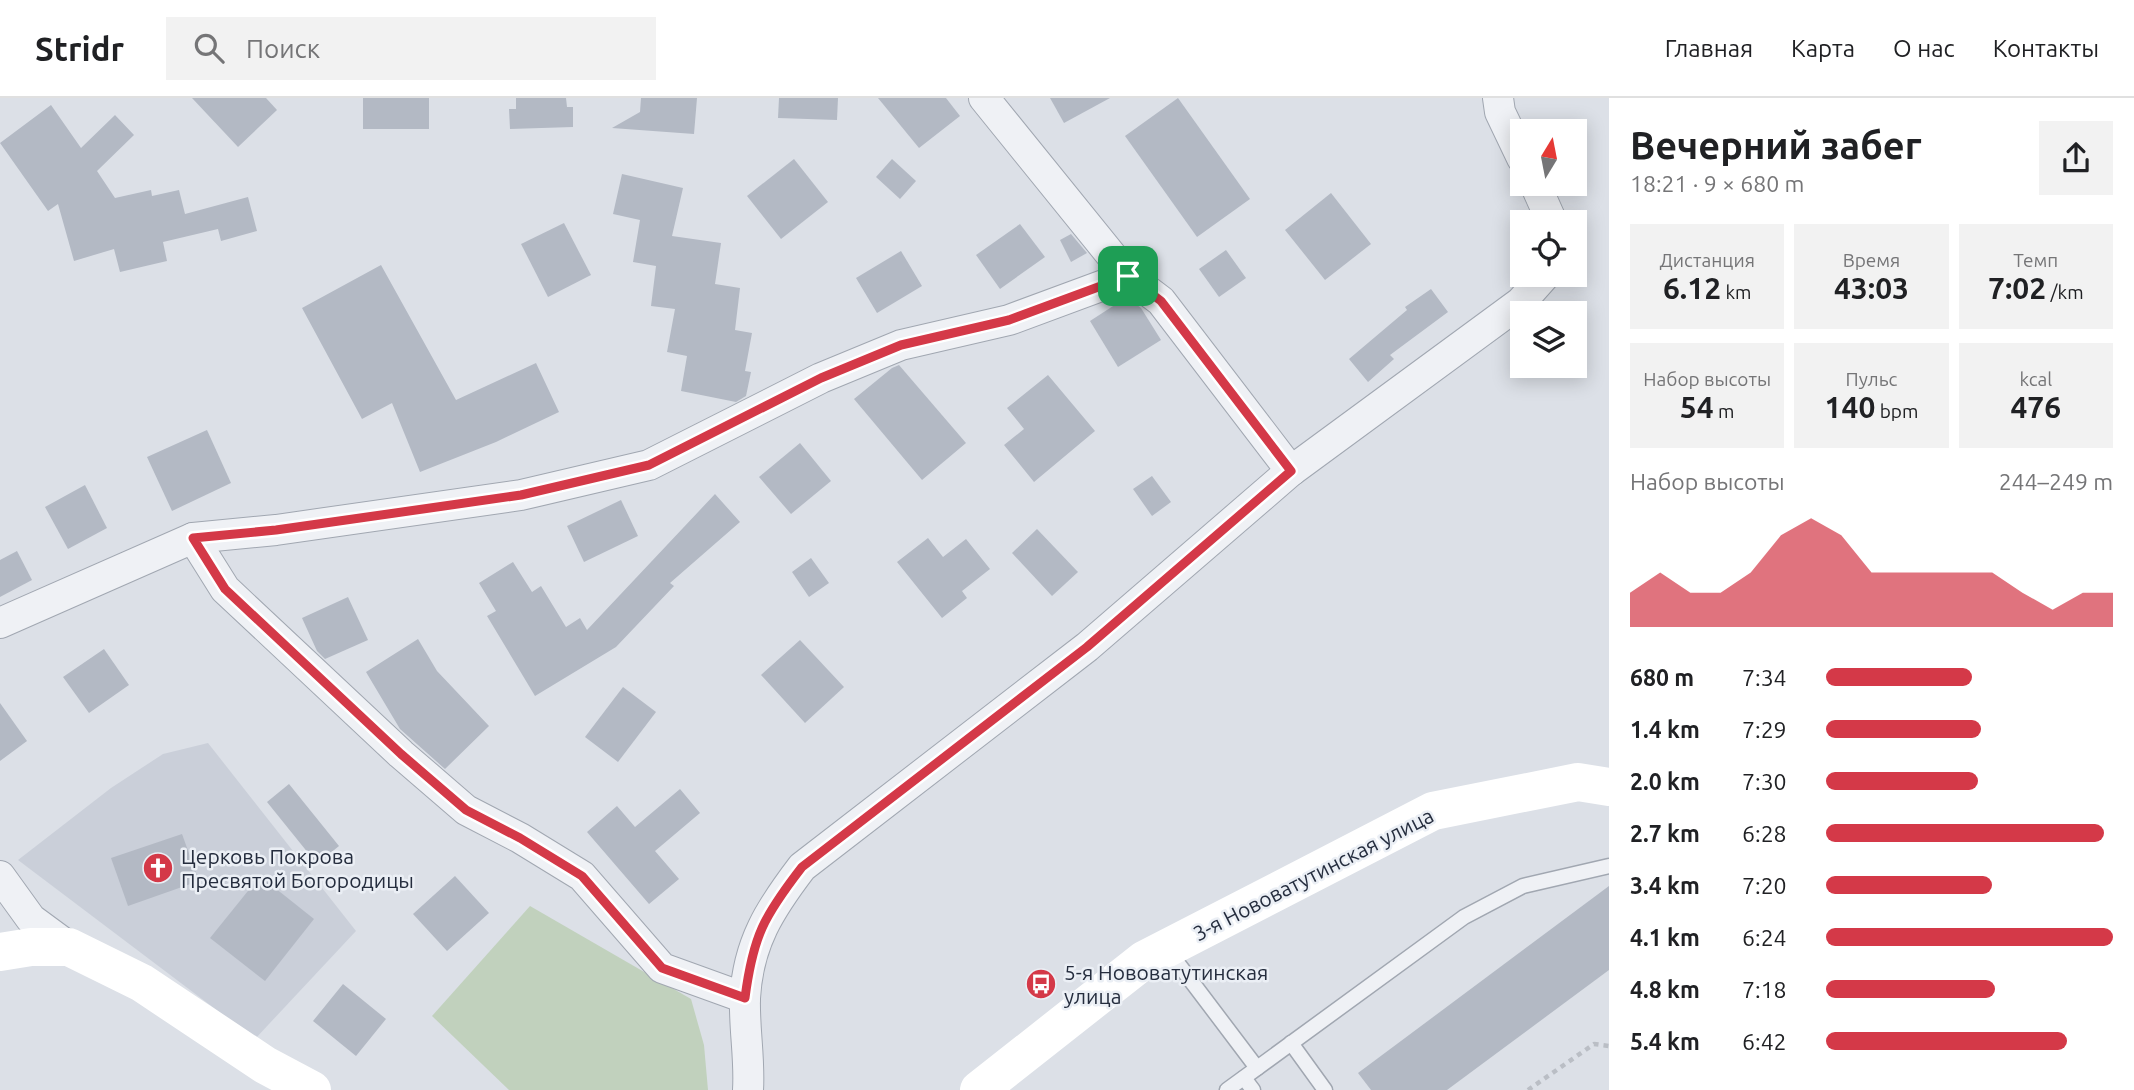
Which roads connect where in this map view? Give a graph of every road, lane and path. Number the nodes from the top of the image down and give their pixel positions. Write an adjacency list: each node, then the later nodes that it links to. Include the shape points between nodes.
1 (984, 98): 4 (street)
2 (1498, 98): 3 (street)
3 (1510, 133)
4 (1128, 276): 6 (street, via 1161,301); 7 (street, via 1009,320 901,345 821,378 649,465 521,495)
5 (1534, 287): 6 (street, via 1521,302)
6 (1291, 471): 15 (street, via 1087,647 802,867 760,928)
7 (193, 538): 8 (street); 15 (street, via 225,589 466,810 582,876 662,968)
8 (0, 623)
9 (1609, 788): 13 (street, 3-я Нововатутинская улица, via 1578,782 1433,811)
10 (1609, 866): 16 (lane, via 1523,886 1464,917)
11 (0, 876): 12 (street, via 31,919)
12 (69, 947): 14 (street); 20 (street, via 142,983 265,1065)
13 (1166, 947): 18 (lane); 22 (street, 3-я Нововатутинская улица)
14 (0, 952)
15 (745, 998): 21 (street)
16 (1291, 1043): 18 (lane); 24 (lane)
17 (1609, 1046): 25 (path, via 1594,1044)
18 (1257, 1068): 19 (lane)
19 (1248, 1084): 23 (lane)
20 (312, 1090)
21 (748, 1090)
22 (979, 1090)
23 (1227, 1090)
24 (1325, 1090)
25 (1528, 1090)

